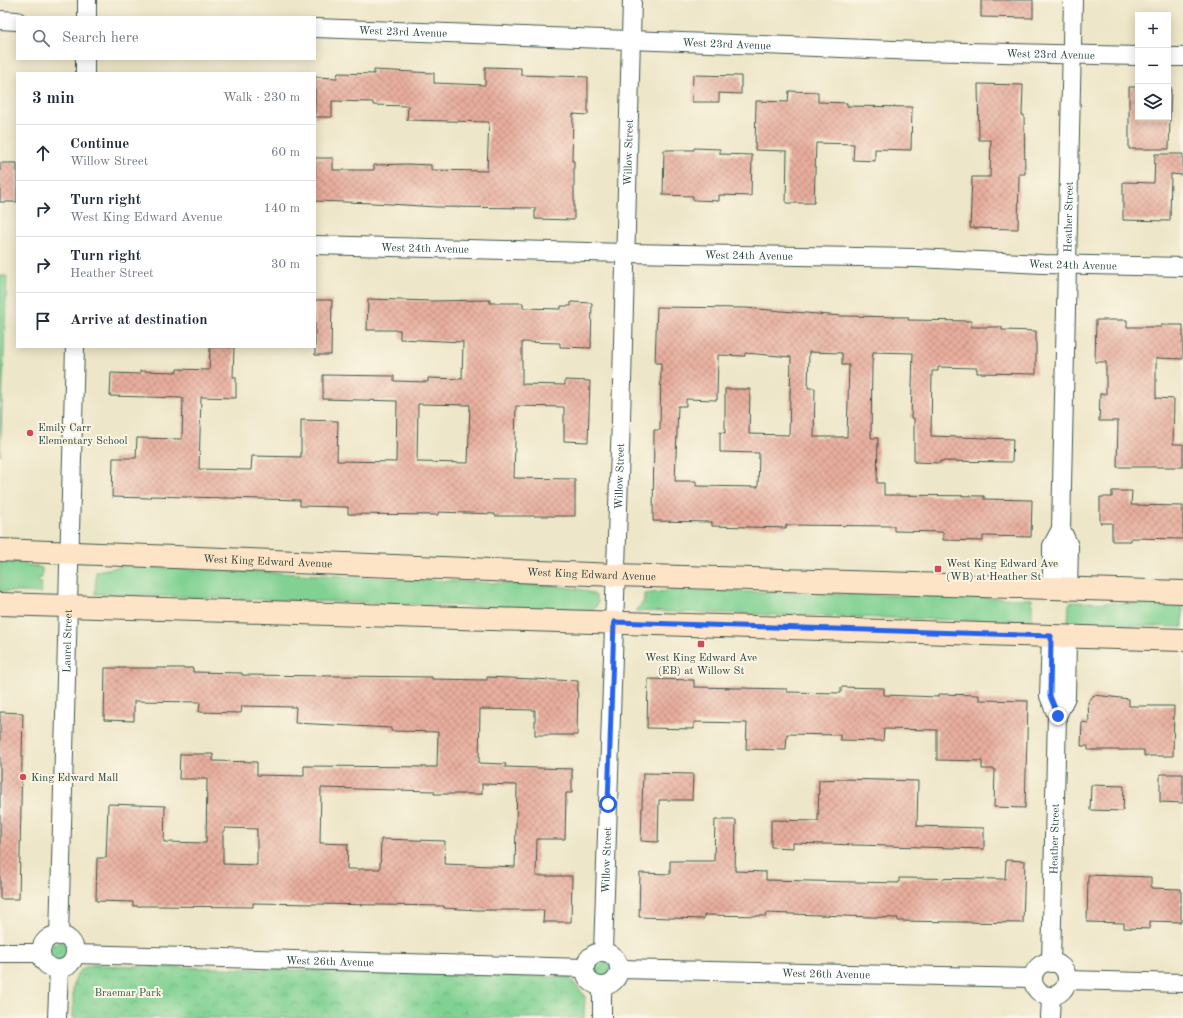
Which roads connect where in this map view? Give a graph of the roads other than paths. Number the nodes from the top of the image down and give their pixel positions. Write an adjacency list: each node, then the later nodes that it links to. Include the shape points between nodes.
1 (87, 0): 4 (street)
2 (632, 0): 8 (street, Willow Street)
3 (1073, 0): 9 (street, Heather Street)
4 (87, 16)
5 (0, 20): 6 (street)
6 (16, 21)
7 (316, 28): 8 (street, West 23rd Avenue)
8 (631, 39): 9 (street, West 23rd Avenue, via 919,51); 16 (street, Willow Street)
9 (1072, 54): 10 (street, West 23rd Avenue); 17 (street, Heather Street)
10 (1135, 56)
11 (1171, 57): 12 (street)
12 (1183, 57)
13 (85, 60): 14 (street)
14 (85, 72)
15 (316, 245): 16 (street, West 24th Avenue)
16 (625, 253): 17 (street, West 24th Avenue, via 908,258); 22 (street, Willow Street)
17 (1067, 264): 18 (street, West 24th Avenue); 23 (street, Heather Street, via 1061,529 1069,546)
18 (1183, 267)
19 (75, 348): 21 (street, Laurel Street)
20 (0, 550): 21 (main road, West King Edward Avenue)
21 (70, 554): 22 (main road, West King Edward Avenue); 26 (street, Laurel Street)
22 (615, 575): 23 (main road, West King Edward Avenue); 27 (street, Willow Street)
23 (1060, 589): 24 (main road, West King Edward Avenue)
24 (1183, 592)
25 (0, 604): 26 (main road)
26 (68, 606): 27 (main road); 30 (street, Laurel Street)
27 (614, 622): 28 (main road); 31 (street, Willow Street)
28 (1059, 637): 29 (main road); 35 (street, Heather Street, via 1066,697 1058,716)
29 (1183, 640)
30 (59, 936): 33 (street, via 52,936 46,940); 34 (street, via 71,942)
31 (603, 952): 36 (street, via 591,956); 38 (street, via 614,957)
32 (0, 953): 33 (street)
33 (41, 953): 37 (street, via 46,965)
34 (75, 954): 36 (street, West 26th Avenue); 37 (street, via 70,965)
35 (1051, 962): 39 (street, via 1039,967); 40 (street, via 1061,966)
36 (585, 968): 42 (street, via 590,981)
37 (59, 969): 44 (street)
38 (619, 969): 39 (street, West 26th Avenue); 42 (street, via 614,981)
39 (1034, 978): 43 (street, via 1038,991)
40 (1067, 980): 41 (street); 43 (street, via 1062,992)
41 (1183, 984)
42 (602, 986): 45 (street)
43 (1051, 996): 46 (street)
44 (57, 1018)
45 (602, 1018)
46 (1050, 1018)

